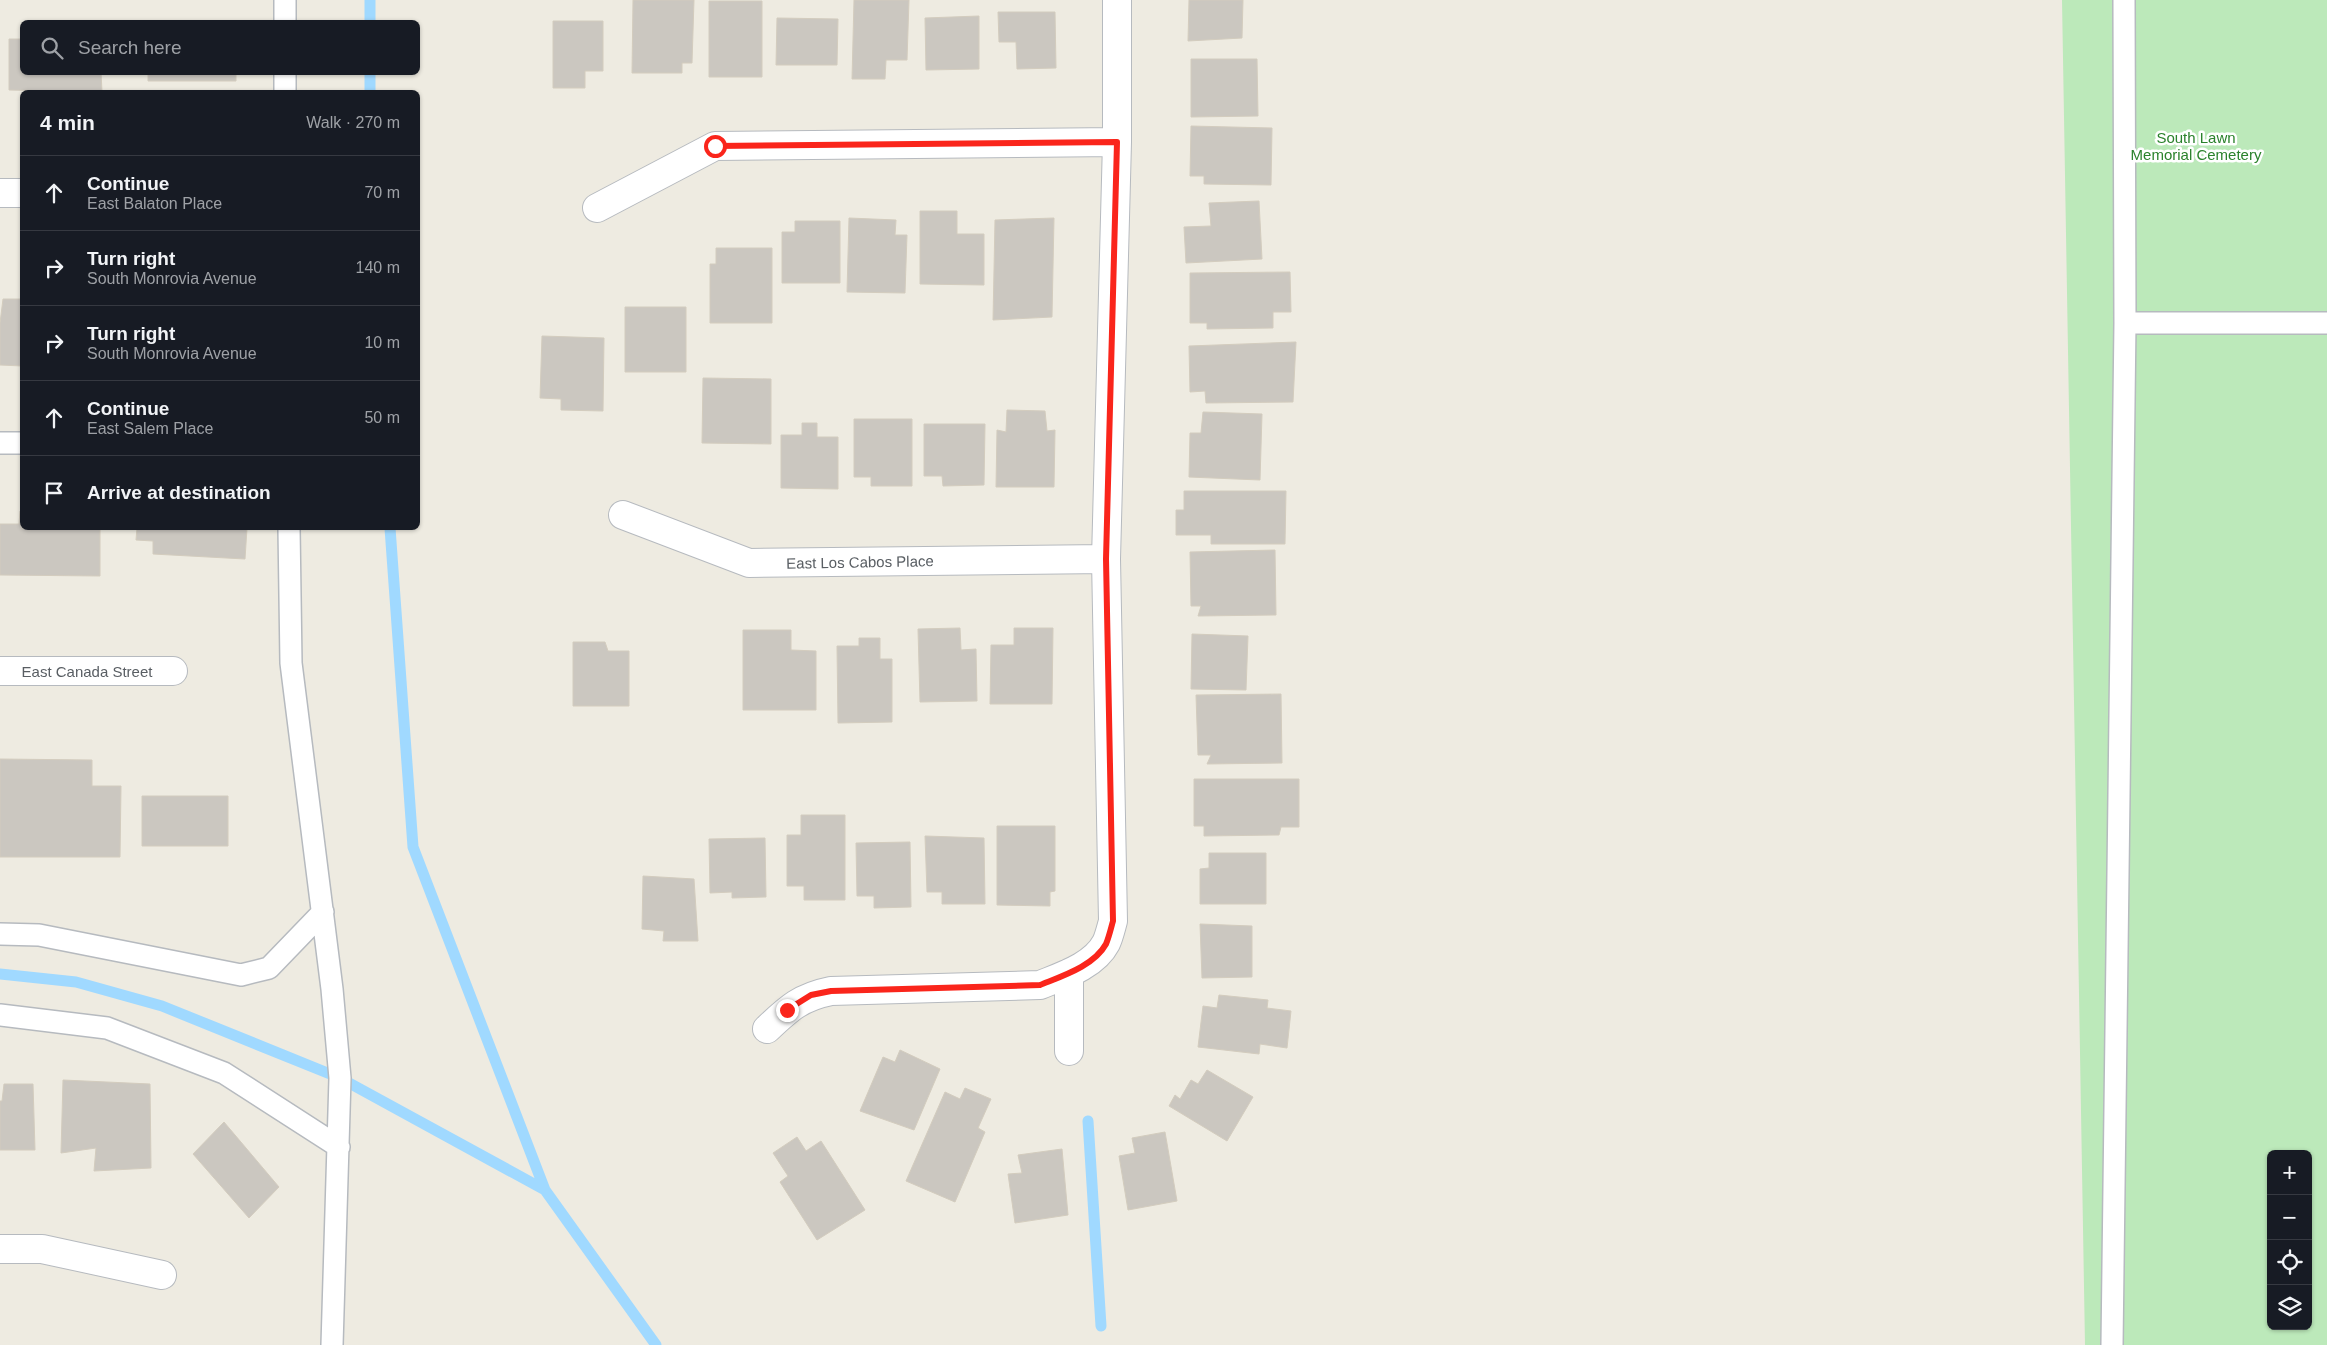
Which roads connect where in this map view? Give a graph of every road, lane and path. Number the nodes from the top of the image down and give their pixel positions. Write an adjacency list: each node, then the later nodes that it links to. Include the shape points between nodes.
1 (285, 0): 4 (lane)
2 (1117, 0): 7 (street)
3 (2124, 0): 11 (lane)
4 (285, 20)
5 (285, 75): 6 (lane)
6 (285, 90)
7 (1117, 142): 10 (street, via 715,146); 17 (street)
8 (0, 193): 9 (street)
9 (20, 193)
10 (597, 208)
11 (2125, 323): 12 (lane); 30 (lane)
12 (2327, 323)
13 (0, 443): 14 (lane)
14 (20, 443)
15 (623, 515): 17 (street, East Los Cabos Place, via 749,563)
16 (289, 530): 20 (lane, via 291,663)
17 (1106, 559): 22 (street, via 1113,921 1106,944 1095,956)
18 (0, 671): 19 (street, East Canada Street)
19 (173, 671)
20 (323, 912): 21 (lane, via 269,968 242,975 39,935); 26 (lane, via 340,1078)
21 (0, 934)
22 (1069, 973): 24 (street, via 1040,985 831,991 811,995); 25 (street)
23 (0, 1015): 26 (lane, via 108,1028 224,1072)
24 (767, 1028)
25 (1069, 1051)
26 (339, 1147): 29 (lane)
27 (0, 1249): 28 (street, via 42,1249)
28 (162, 1275)
29 (332, 1345)
30 (2112, 1345)

